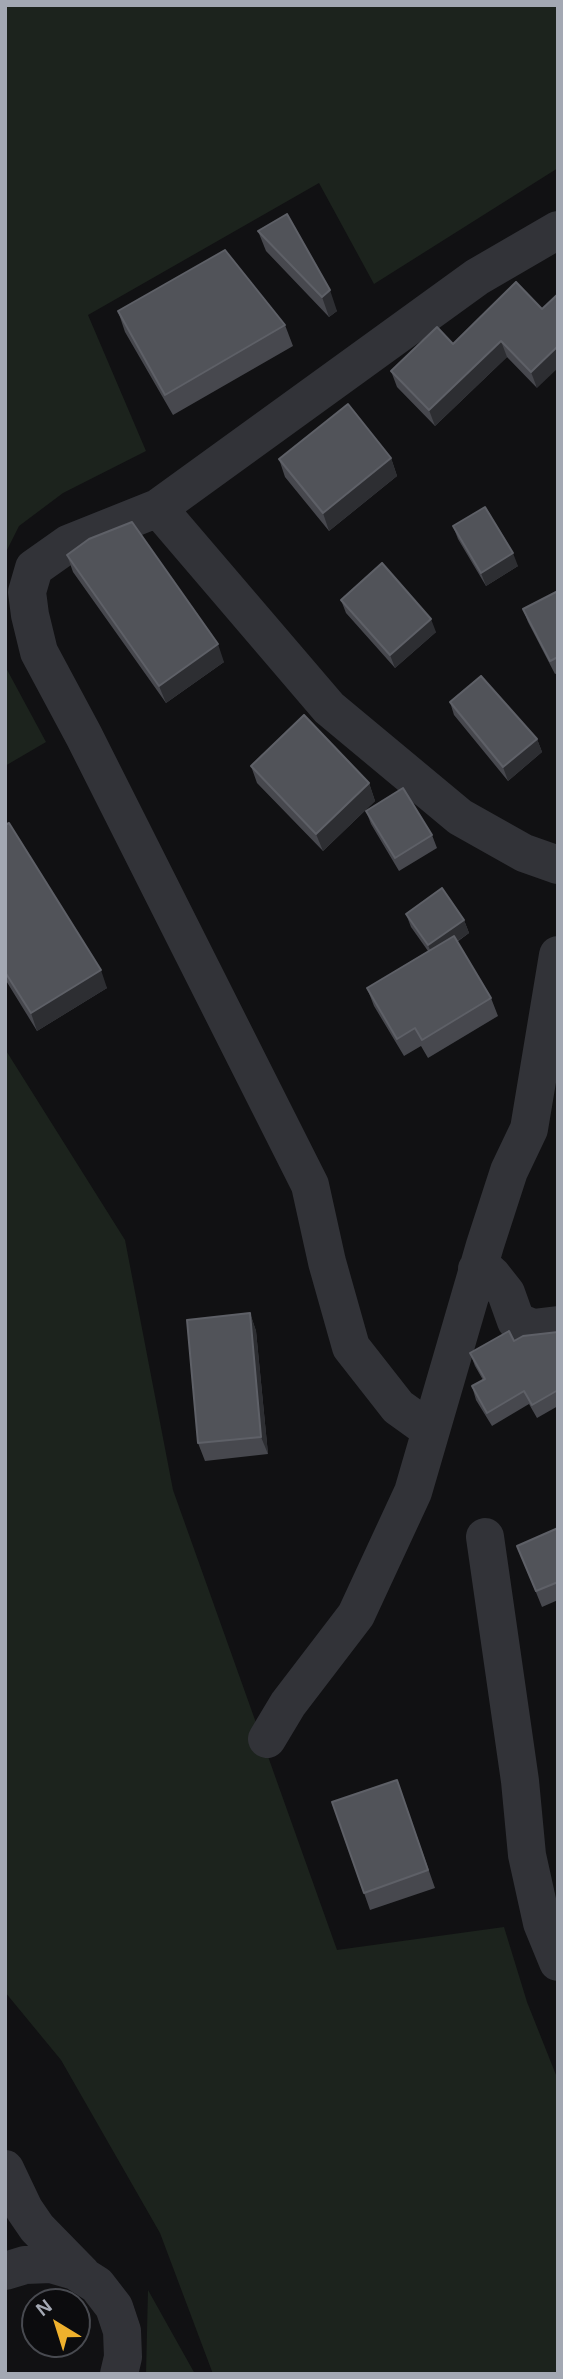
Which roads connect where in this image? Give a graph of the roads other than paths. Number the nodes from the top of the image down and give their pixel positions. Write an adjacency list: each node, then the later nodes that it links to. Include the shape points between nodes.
1 (558, 230): 2 (street, via 477,277)
2 (158, 508): 3 (street, via 329,708 460,817 524,853); 7 (street, via 68,544 34,568 27,592 39,652 310,1185 351,1347 398,1407)
3 (558, 865)
4 (558, 955): 5 (street, via 529,1129 509,1171)
5 (477, 1269): 6 (street, via 491,1275 506,1293 516,1321 533,1328); 7 (street)
6 (558, 1325)
7 (430, 1430): 9 (street, via 413,1492 356,1615)
8 (485, 1538): 10 (street, via 527,1855 542,1923)
9 (267, 1739)
10 (558, 1962)
11 (6, 2171): 12 (street, via 13,2198); 14 (street, via 37,2228)
12 (5, 2236)
13 (5, 2271): 14 (street, via 25,2264 51,2264)
14 (86, 2277): 15 (street, via 106,2295 119,2319 123,2344)
15 (119, 2374)

